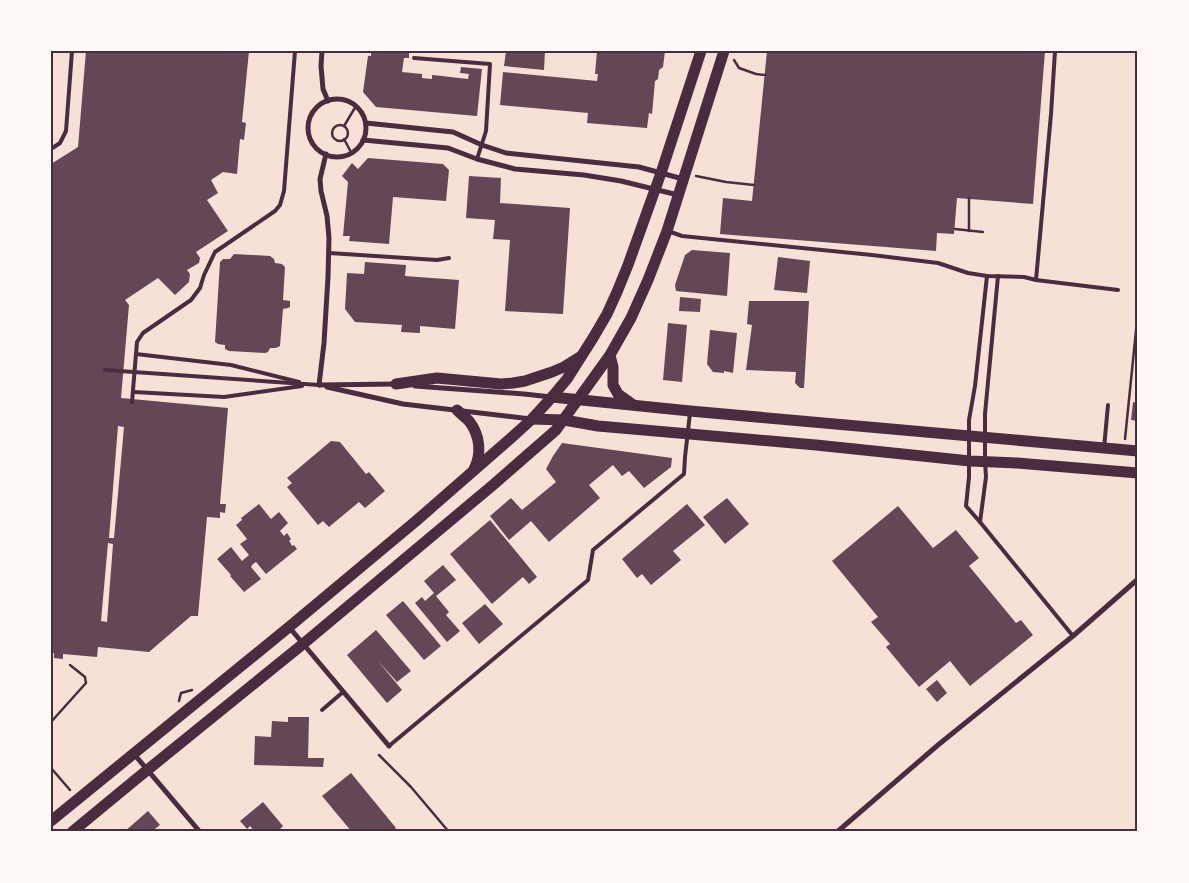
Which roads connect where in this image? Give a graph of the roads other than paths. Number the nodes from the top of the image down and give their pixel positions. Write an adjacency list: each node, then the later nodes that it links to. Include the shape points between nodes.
1 (72, 51): 12 (lane, via 66,131)
2 (295, 51): 26 (lane, via 284,191 280,205 215,252 200,288 191,300 143,333 137,342)
3 (322, 51): 8 (street, via 322,89)
4 (701, 51): 15 (main road)
5 (1055, 51): 24 (lane)
6 (727, 54): 16 (main road)
7 (414, 58): 11 (lane, via 490,64 486,131)
8 (328, 101): 9 (street, via 349,101 364,116); 13 (street, via 315,109 309,123 314,145)
9 (366, 123): 10 (street); 11 (street, via 453,132)
10 (364, 140): 13 (street, via 352,154); 14 (street, via 448,148)
11 (482, 145): 14 (lane); 15 (street, via 506,152 639,167)
12 (51, 149)
13 (326, 154): 20 (street, via 320,179)
14 (477, 159): 17 (street, via 515,169 584,175)
15 (661, 173): 16 (street); 17 (main road)
16 (683, 179): 18 (main road)
17 (655, 189): 18 (street); 27 (main road, via 617,292)
18 (678, 195): 19 (main road)
19 (667, 231): 22 (lane, via 682,236 938,263); 28 (main road, via 632,318)
20 (329, 253): 21 (lane); 32 (street)
21 (449, 258)
22 (987, 276): 23 (lane); 44 (lane)
23 (998, 276): 24 (lane); 45 (lane)
24 (1036, 280): 25 (lane)
25 (1118, 290)
26 (136, 354): 30 (lane, via 232,365); 33 (lane)
27 (583, 355): 31 (main road, via 552,372 513,383 437,378); 34 (main road)
28 (610, 355): 35 (main road); 38 (main road, via 614,367 613,385 618,394)
29 (105, 370): 30 (lane)
30 (309, 384): 32 (lane); 33 (lane, via 224,397)
31 (396, 384): 32 (street); 34 (street)
32 (319, 385): 39 (street, via 403,404)
33 (134, 392): 36 (lane)
34 (552, 397): 35 (main road); 41 (main road)
35 (577, 400): 38 (main road); 42 (main road)
36 (132, 402)
37 (1108, 405): 46 (lane)
38 (633, 406): 40 (main road)
39 (457, 410): 41 (street); 50 (main road, via 476,432 478,461)
40 (690, 411): 43 (lane); 44 (main road)
41 (532, 419): 42 (main road); 50 (main road)
42 (564, 420): 43 (main road); 56 (main road, via 530,454)
43 (688, 434): 48 (main road); 59 (lane, via 684,474 593,550 588,580)
44 (969, 436): 45 (main road); 48 (lane)
45 (985, 438): 46 (main road); 49 (lane)
46 (1104, 448): 47 (main road)
47 (1138, 451)
48 (970, 461): 49 (main road); 52 (lane, via 966,506)
49 (985, 461): 51 (main road); 52 (lane)
50 (472, 473): 54 (main road)
51 (1138, 473)
52 (980, 522): 55 (lane)
53 (1138, 579): 55 (street)
54 (289, 627): 56 (street); 60 (main road)
55 (1073, 636): 65 (street)
56 (303, 644): 57 (street); 61 (main road)
57 (343, 692): 58 (lane); 59 (street)
58 (322, 710)
59 (389, 746)
60 (134, 753): 61 (street); 62 (main road)
61 (148, 770): 63 (main road); 64 (street)
62 (51, 821)
63 (72, 832)
64 (200, 832)
65 (836, 832)

